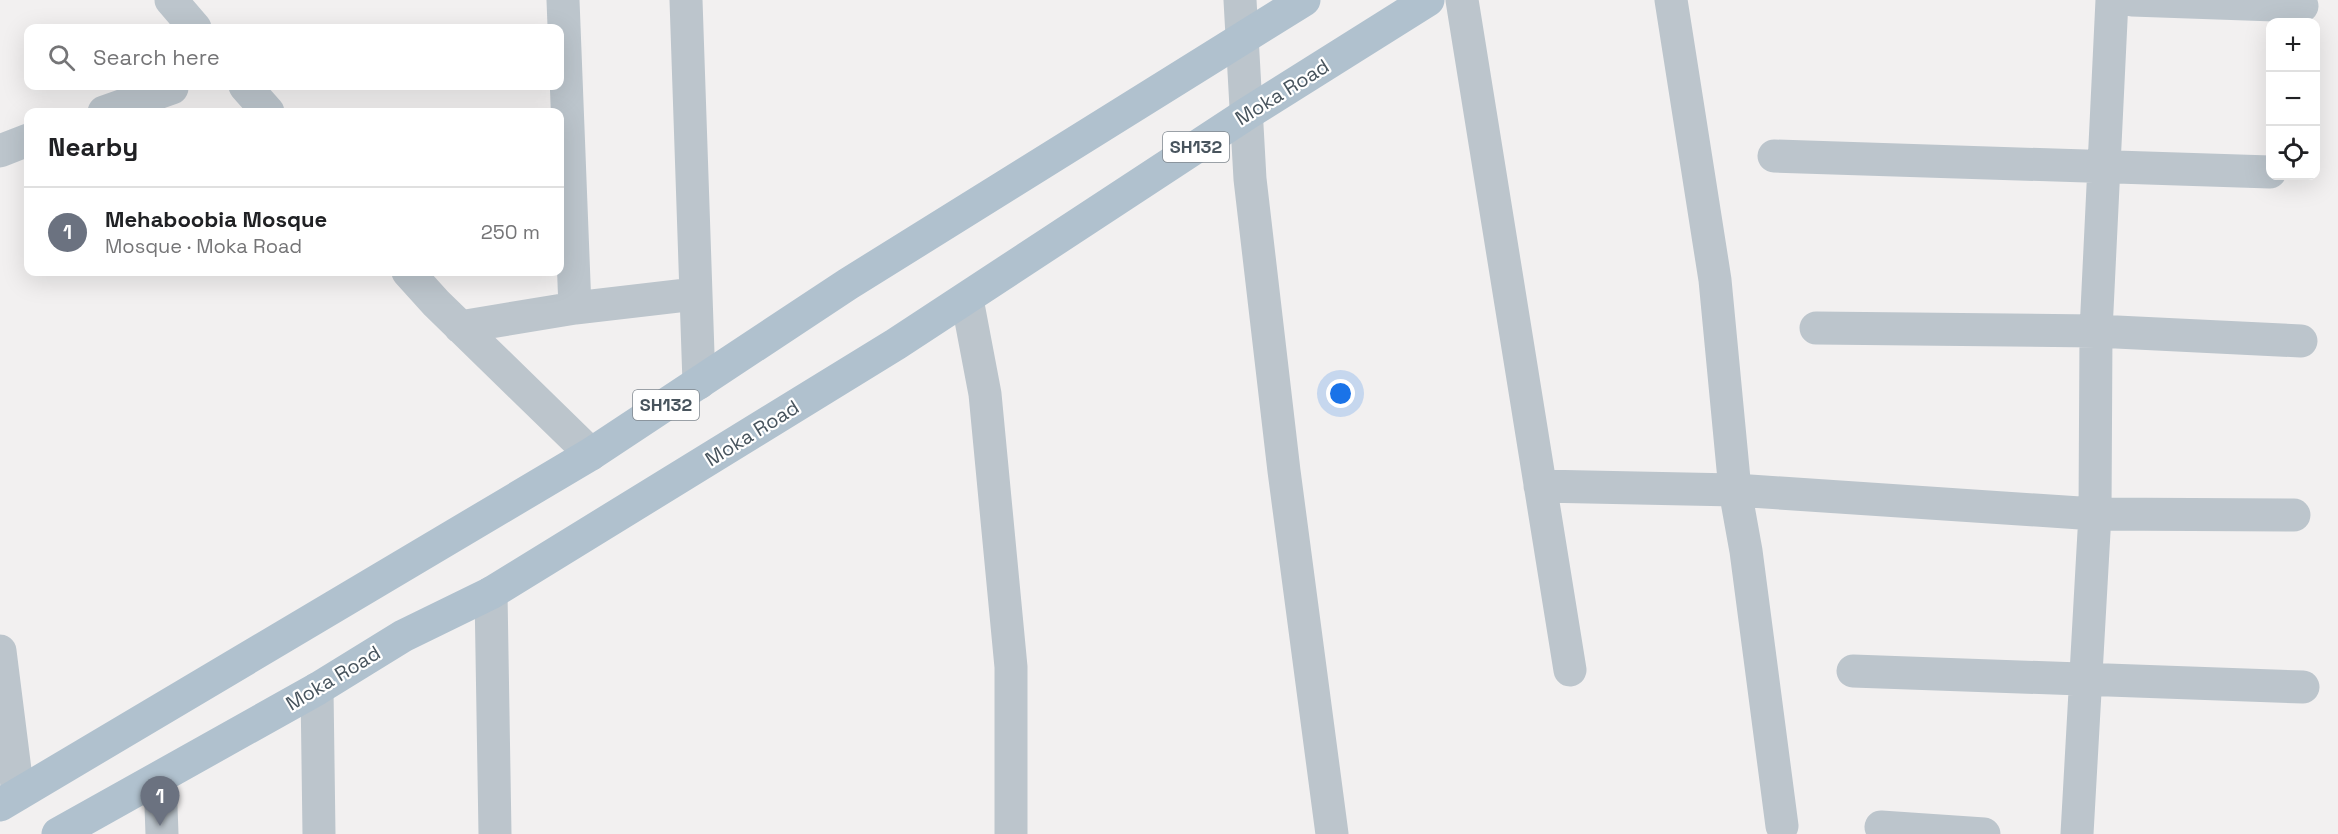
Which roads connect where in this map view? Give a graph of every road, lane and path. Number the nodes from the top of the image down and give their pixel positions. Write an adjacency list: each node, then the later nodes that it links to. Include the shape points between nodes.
1 (171, 0): 12 (street)
2 (563, 0): 13 (street)
3 (686, 0): 27 (street)
4 (1240, 0): 15 (street)
5 (1304, 0): 15 (main road, SH132)
6 (1428, 0): 20 (main road, Moka Road / SH132)
7 (1462, 0): 36 (street)
8 (1671, 0): 37 (street, via 1715,280)
9 (2112, 0): 24 (street)
10 (2132, 0): 11 (street)
11 (2302, 6)
12 (192, 24)
13 (564, 24)
14 (564, 26): 29 (street)
15 (1243, 37): 20 (street); 34 (main road, SH132, via 848,284)
16 (166, 90): 18 (street)
17 (249, 90): 19 (street)
18 (115, 108)
19 (264, 108)
20 (1248, 112): 28 (main road, Moka Road / SH132); 56 (street, via 1250,179)
21 (24, 142): 22 (street)
22 (0, 151)
23 (1774, 156): 24 (street)
24 (2106, 167): 25 (street); 32 (street)
25 (2266, 172)
26 (412, 276): 30 (street)
27 (694, 294): 29 (street); 34 (street)
28 (967, 299): 40 (main road, Moka Road / SH132); 55 (street, via 985,394 1011,668)
29 (575, 308): 30 (street)
30 (460, 327): 35 (street)
31 (1816, 328): 32 (street)
32 (2096, 331): 33 (street); 38 (street)
33 (2301, 341)
34 (699, 383): 35 (main road, SH132)
35 (591, 454): 48 (main road, SH132)
36 (1540, 486): 37 (street); 42 (street)
37 (1735, 490): 38 (street); 49 (street)
38 (2095, 514): 39 (street); 44 (street)
39 (2294, 515)
40 (491, 594): 46 (main road, Moka Road / SH132, via 403,636); 54 (street)
41 (0, 651): 48 (street)
42 (1570, 670)
43 (1852, 671): 44 (street)
44 (2083, 679): 45 (street); 58 (street)
45 (2303, 687)
46 (317, 689): 47 (main road, Moka Road / SH132); 53 (street)
47 (160, 778): 51 (main road, Moka Road / SH132); 52 (street)
48 (9, 799)
49 (1782, 826)
50 (1881, 827): 57 (street)
51 (58, 834)
52 (162, 834)
53 (320, 834)
54 (495, 834)
55 (1011, 834)
56 (1332, 834)
57 (1984, 834)
58 (2077, 834)

